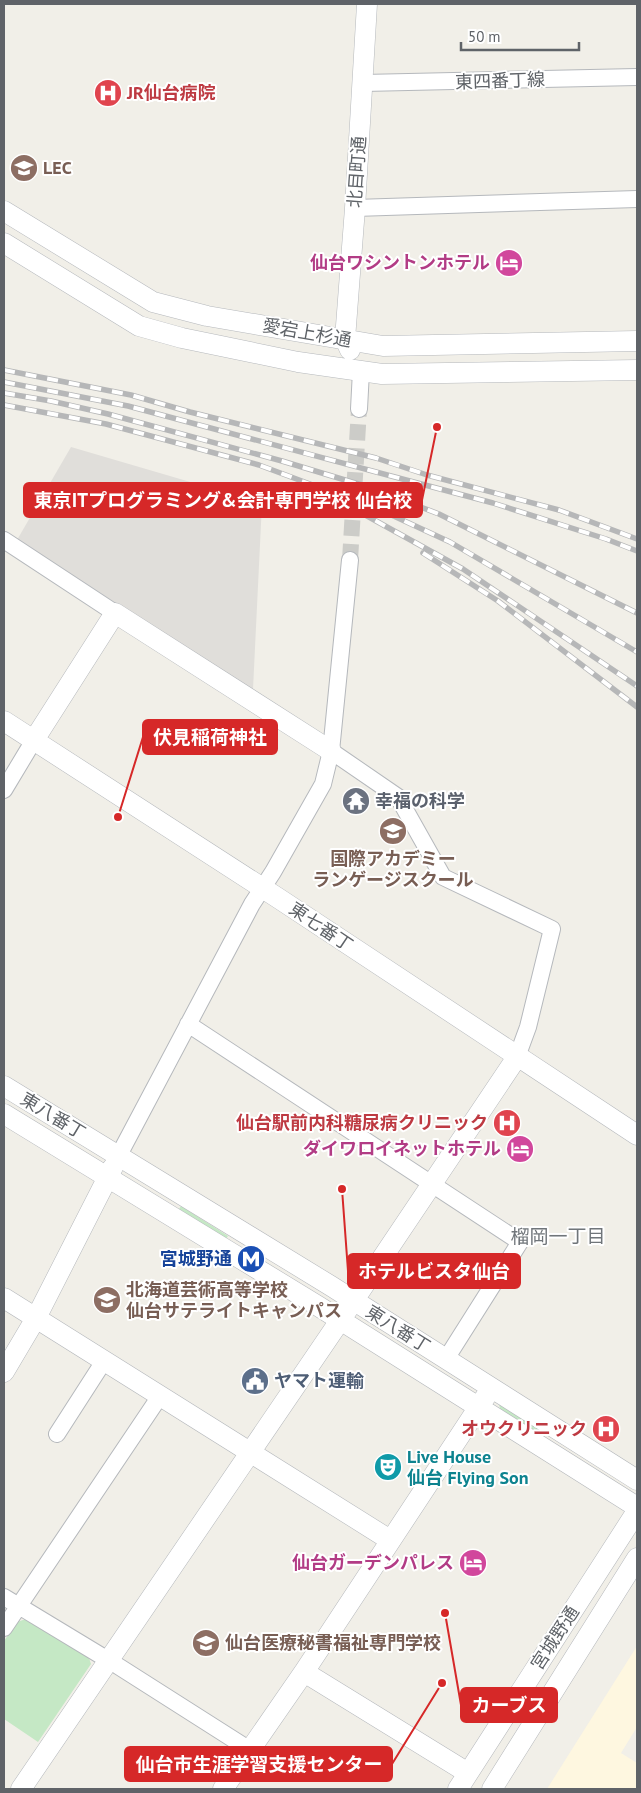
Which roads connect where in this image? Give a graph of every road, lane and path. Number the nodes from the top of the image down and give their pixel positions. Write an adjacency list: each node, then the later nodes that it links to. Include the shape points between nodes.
1 (367, 4): 3 (street, 北目町通)
2 (637, 77): 3 (street, 東四番丁線)
3 (363, 83): 5 (street, 北目町通)
4 (637, 199): 5 (street)
5 (355, 208): 8 (street, 北目町通)
6 (6, 219): 8 (street, 愛宕上杉通, via 153,302 207,316)
7 (4, 243): 11 (street, 愛宕上杉通, via 139,326 298,362)
8 (345, 339): 9 (street, 愛宕上杉通, via 383,346); 11 (street)
9 (637, 341)
10 (637, 370): 11 (street, 愛宕上杉通, via 382,374)
11 (361, 371): 12 (street)
12 (359, 408)
13 (4, 540): 15 (street)
14 (350, 560): 18 (street)
15 (115, 613): 17 (street); 18 (street)
16 (4, 721): 17 (street, 東七番丁)
17 (34, 740): 19 (street); 20 (street, 東七番丁)
18 (331, 751): 20 (street, via 323,784); 22 (street, via 398,797 443,877 552,929 528,1027)
19 (4, 790)
20 (263, 888): 21 (street); 22 (street, 東七番丁)
21 (188, 1024): 26 (street); 28 (street)
22 (517, 1057): 25 (street, 東七番丁); 28 (street)
23 (4, 1086): 26 (street, 東八番丁)
24 (4, 1114): 27 (street, 東八番丁)
25 (637, 1135)
26 (118, 1156): 27 (street); 30 (street, 東八番丁)
27 (108, 1177): 31 (street); 32 (street, 東八番丁)
28 (430, 1184): 30 (street); 33 (street, via 520,1242)
29 (4, 1298): 31 (street)
30 (354, 1300): 32 (street); 33 (street, 東八番丁)
31 (36, 1318): 34 (street); 35 (street)
32 (340, 1320): 38 (street, 東八番丁); 40 (street)
33 (446, 1359): 36 (street, 東八番丁)
34 (104, 1361): 37 (street); 39 (street)
35 (4, 1372)
36 (492, 1388): 38 (street); 41 (street, 東八番丁)
37 (160, 1396): 40 (street); 47 (street)
38 (479, 1408): 42 (street, 東八番丁); 44 (street)
39 (57, 1434)
40 (251, 1452): 44 (street); 49 (street)
41 (637, 1480)
42 (637, 1507)
43 (637, 1511): 52 (street, 宮城野通)
44 (390, 1540): 50 (street)
45 (637, 1558): 55 (street, 宮城野通)
46 (4, 1597): 47 (street)
47 (19, 1606): 48 (street); 49 (street)
48 (4, 1628)
49 (108, 1660): 51 (street); 53 (street)
50 (304, 1672): 51 (street); 52 (street)
51 (250, 1750): 54 (street)
52 (463, 1781)
53 (21, 1789)
54 (223, 1789)
55 (493, 1789)

